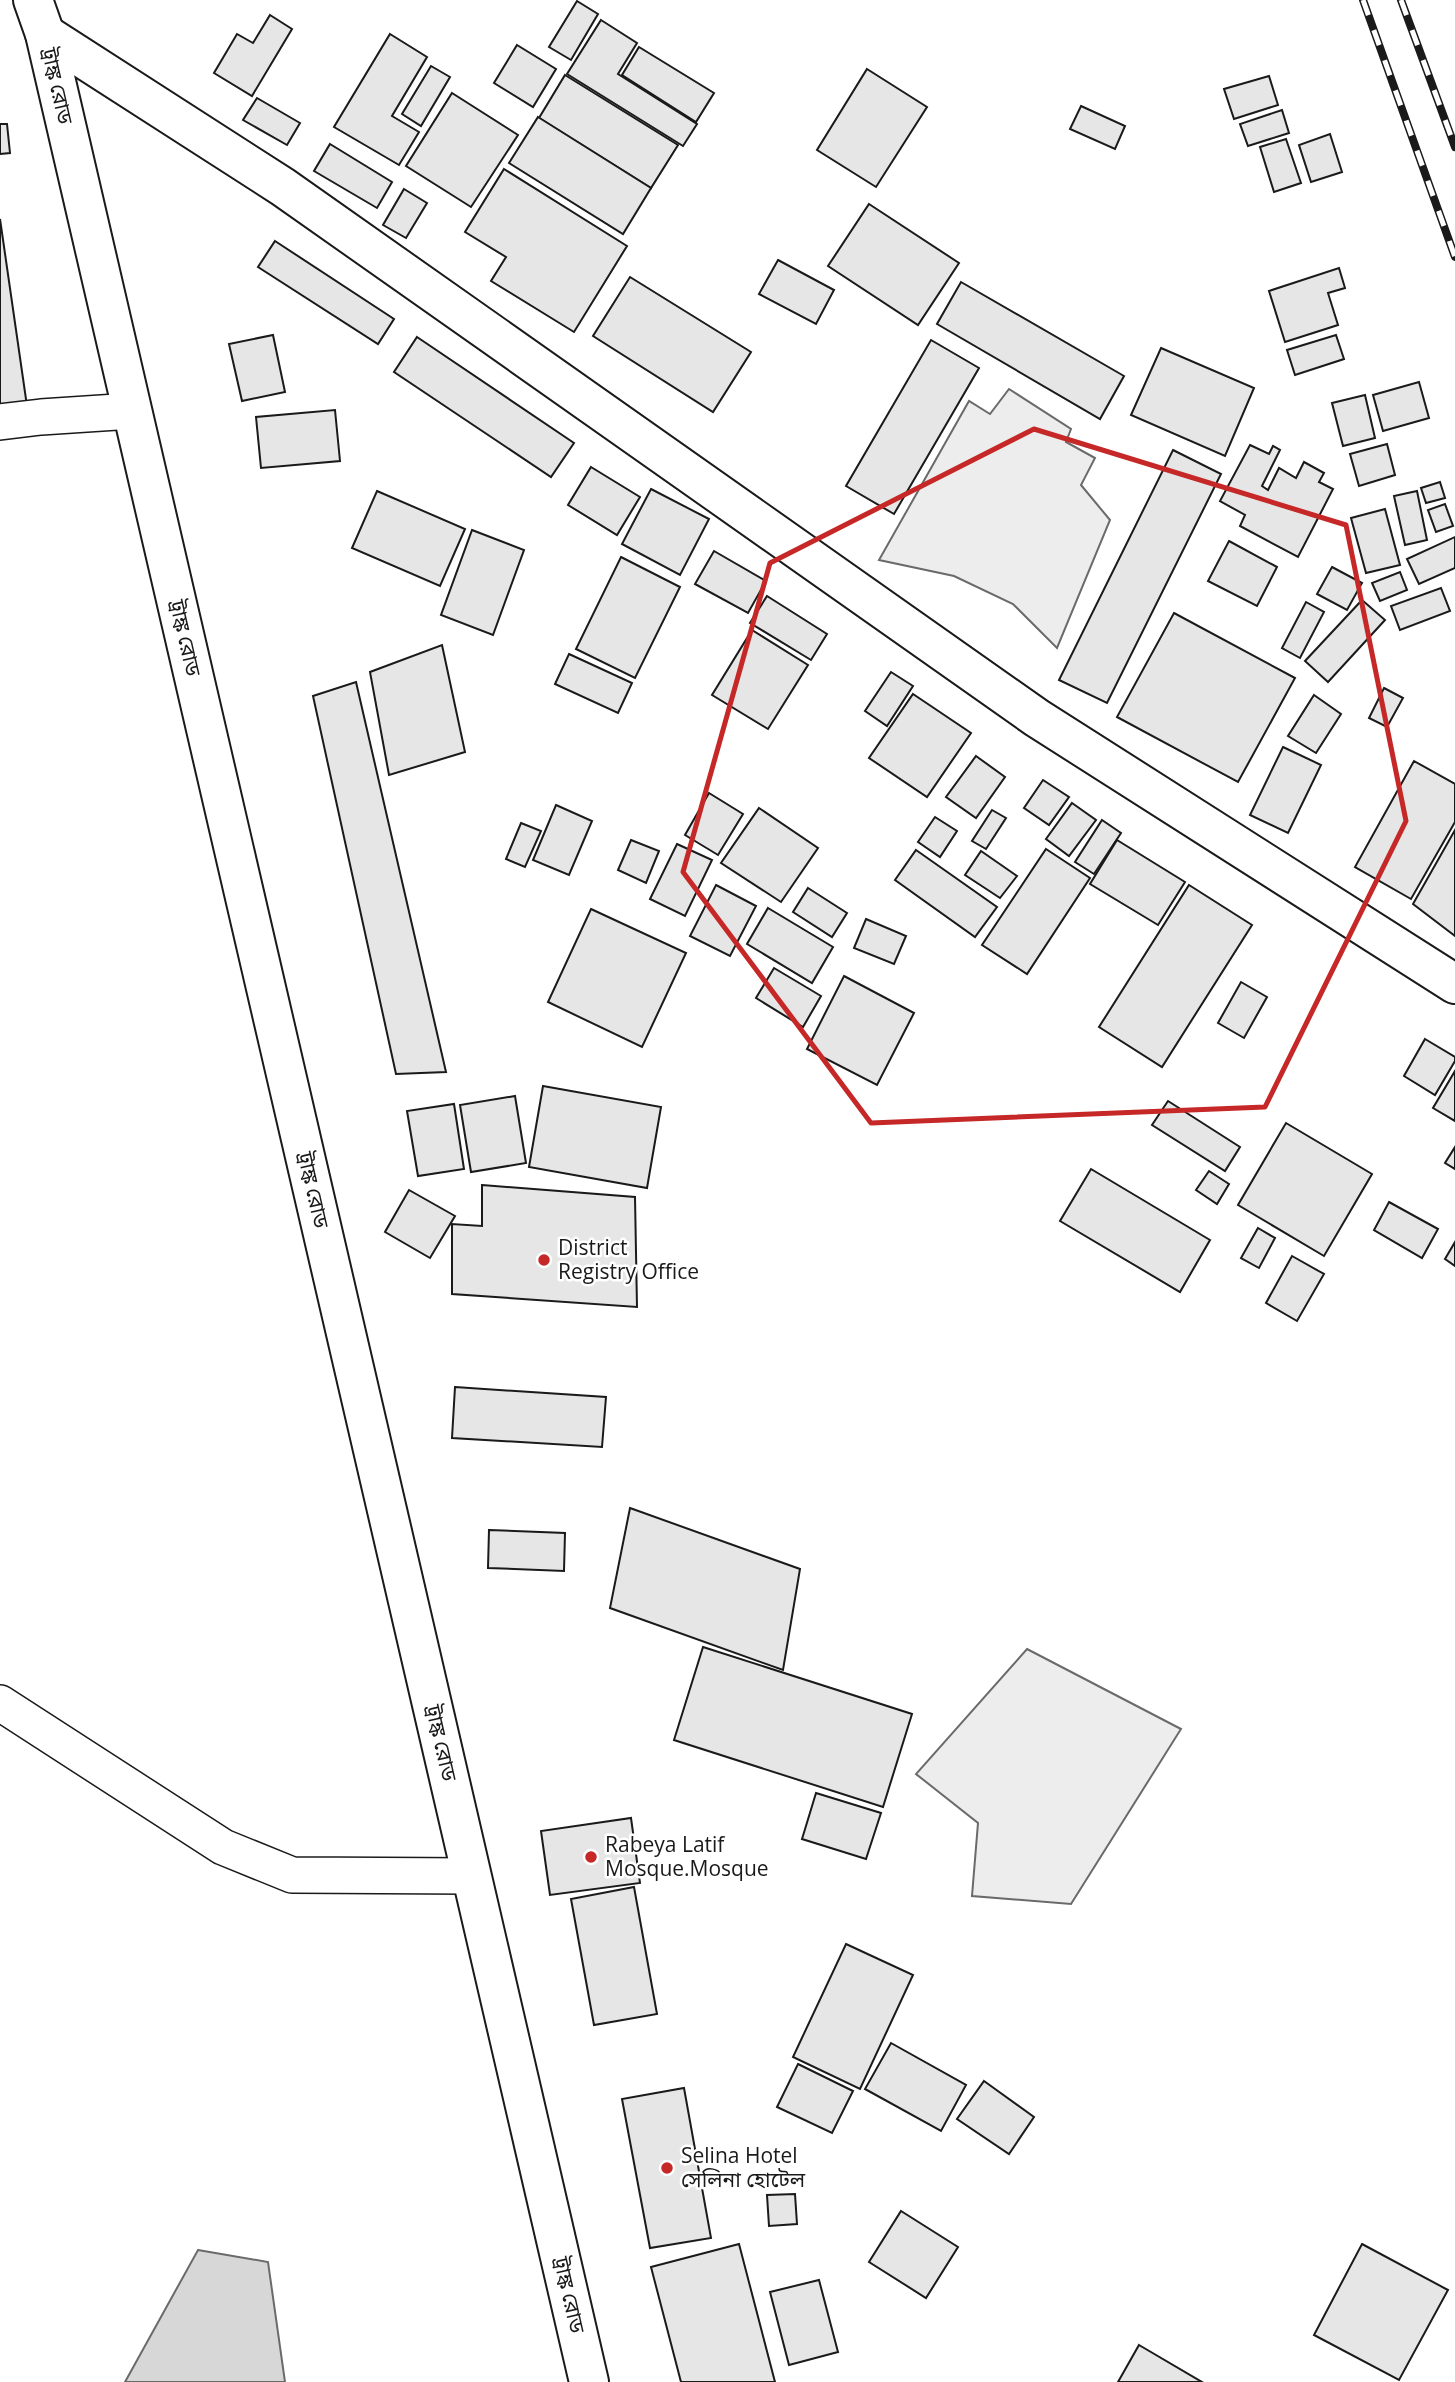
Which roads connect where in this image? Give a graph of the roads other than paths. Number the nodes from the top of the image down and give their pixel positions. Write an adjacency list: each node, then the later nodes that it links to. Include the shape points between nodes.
1 (39, 17): 2 (main road, ট্রাঙ্ক রোড); 4 (main road, via 1037,718)
2 (132, 411): 3 (street); 6 (main road, ট্রাঙ্ক রোড)
3 (0, 422)
4 (1455, 984)
5 (0, 1703): 6 (street, via 223,1847 292,1875)
6 (471, 1876): 7 (main road, ট্রাঙ্ক রোড)
7 (589, 2382)

